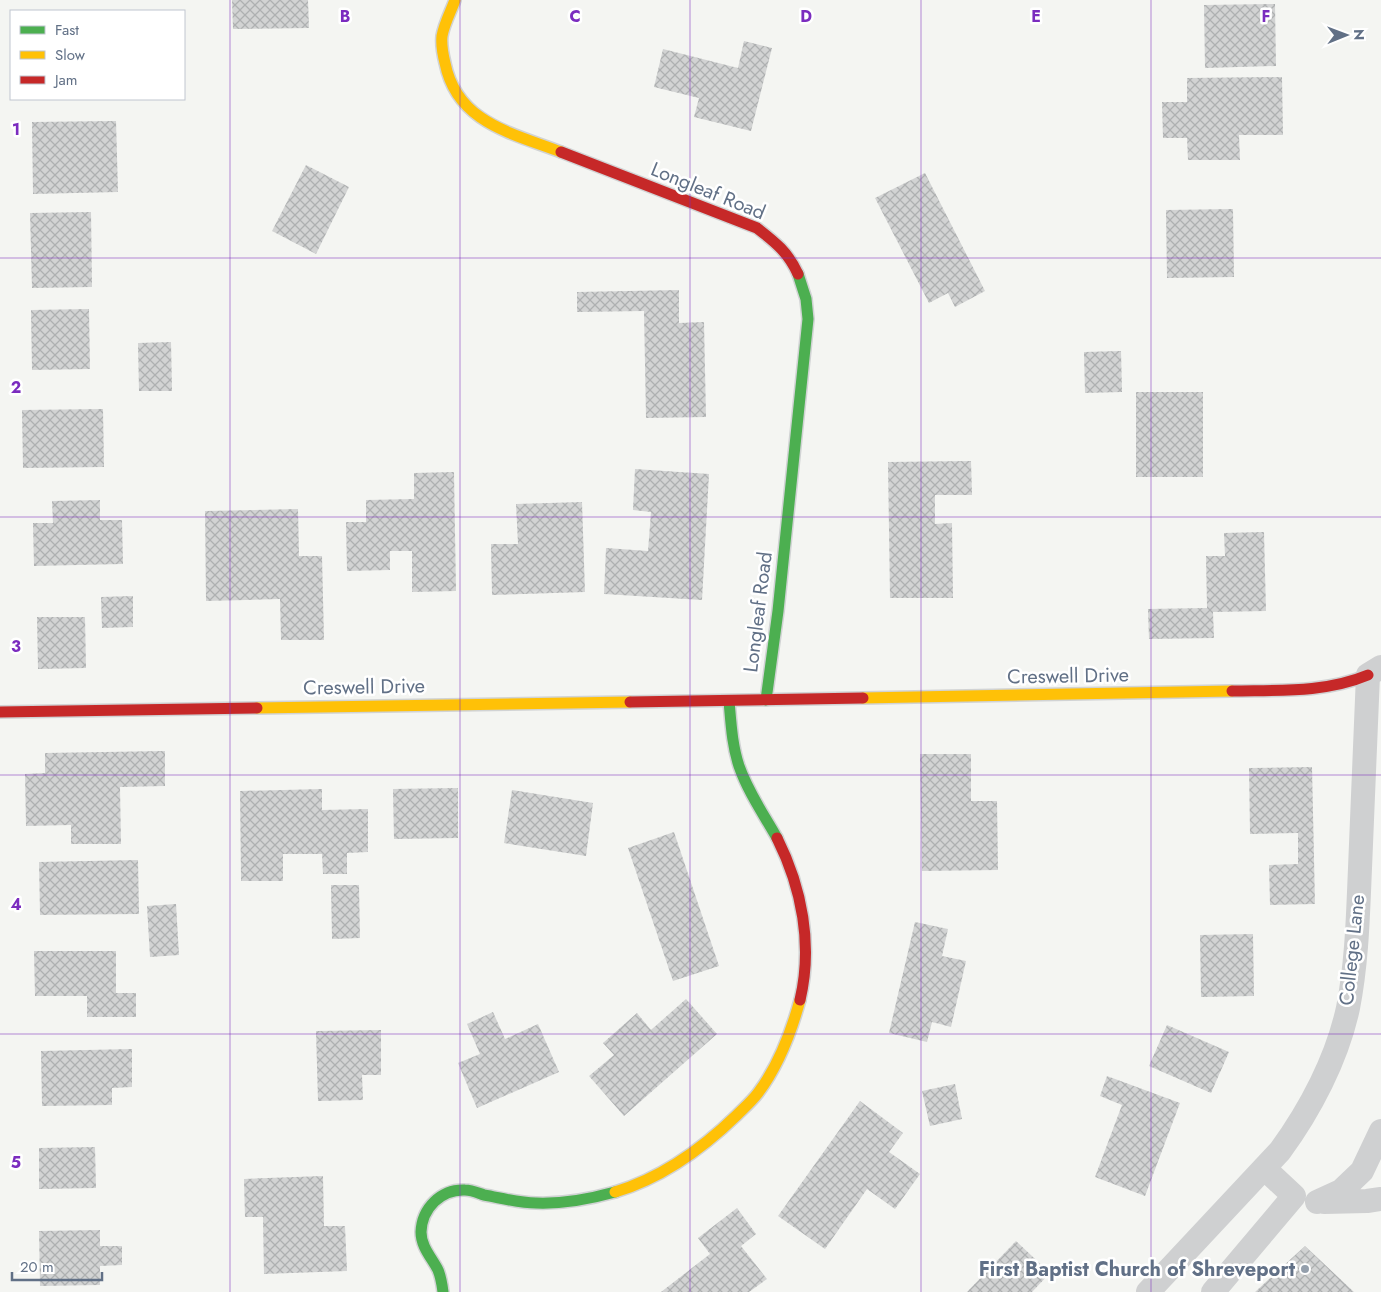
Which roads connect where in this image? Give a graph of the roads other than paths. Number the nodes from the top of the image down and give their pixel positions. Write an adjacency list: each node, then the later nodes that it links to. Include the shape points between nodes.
1 (454, 0): 3 (street, Longleaf Road, via 442,36 442,51 448,80 465,106 489,124 757,228 779,244 798,271 808,303 808,319)
2 (1375, 671): 3 (street, Creswell Drive, via 1349,683 1313,689); 7 (street, College Lane, via 1357,933 1347,1010 1328,1070 1307,1110 1280,1152)
3 (766, 700): 4 (street, Creswell Drive)
4 (729, 701): 5 (street, Creswell Drive); 11 (street, via 739,765 747,787 782,848 804,921 805,972 801,998 786,1046 758,1094 718,1134 673,1167 621,1190 545,1204 518,1202 464,1190 443,1194 428,1209 421,1229 426,1252 440,1273)
5 (0, 712)
6 (1381, 1131): 10 (street, via 1362,1171 1341,1191)
7 (1264, 1168): 8 (street); 12 (street, College Lane)
8 (1293, 1195): 10 (street); 13 (street)
9 (1381, 1199): 10 (street)
10 (1317, 1202)
11 (443, 1292)
12 (1148, 1292)
13 (1213, 1292)

